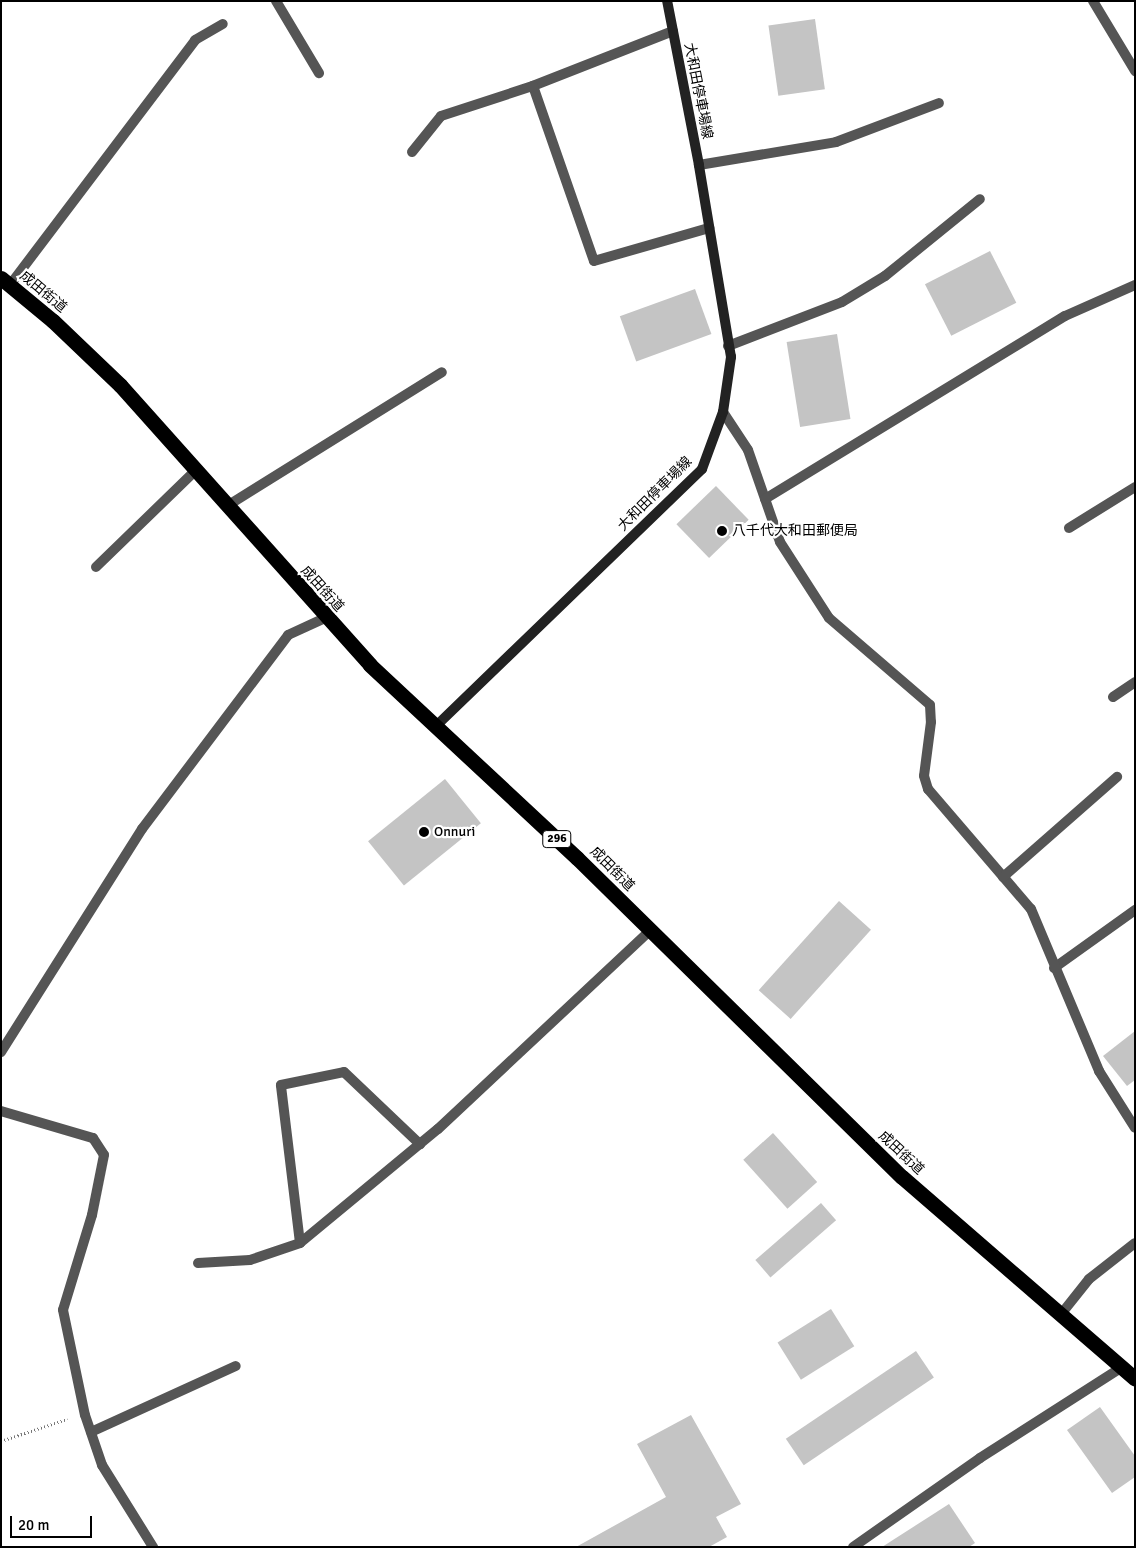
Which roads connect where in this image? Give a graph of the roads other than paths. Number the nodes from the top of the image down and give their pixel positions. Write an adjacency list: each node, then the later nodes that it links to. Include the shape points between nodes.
1 (276, 1): 7 (street)
2 (667, 1): 5 (main road, 大和田停車場線)
3 (1093, 1): 6 (street)
4 (223, 24): 14 (street, via 195,40)
5 (673, 31): 8 (street); 11 (main road, 大和田停車場線)
6 (1135, 71)
7 (319, 73)
8 (533, 86): 10 (street, via 441,116); 13 (street, via 594,261)
9 (939, 102): 11 (street, via 836,142)
10 (412, 152)
11 (699, 165): 13 (main road, 大和田停車場線)
12 (980, 199): 16 (street, via 885,276 842,302)
13 (709, 228): 16 (main road, 大和田停車場線)
14 (6, 282): 19 (highway, 成田街道 / 296, via 120,386)
15 (1135, 285): 21 (street, via 1065,316)
16 (728, 346): 18 (main road, 大和田停車場線, via 731,357)
17 (442, 372): 22 (street)
18 (723, 412): 21 (street, via 748,450); 28 (main road, 大和田停車場線, via 702,470)
19 (195, 470): 22 (highway, 成田街道 / 296); 24 (street)
20 (1135, 487): 23 (street)
21 (765, 499): 30 (street, via 780,542 829,618 930,704 924,776 928,789)
22 (227, 506): 25 (highway, 成田街道 / 296)
23 (1069, 528)
24 (96, 567)
25 (325, 618): 28 (highway, 成田街道 / 296); 34 (street, via 288,635 148,822)
26 (1135, 682): 27 (street)
27 (1113, 697)
28 (436, 726): 32 (highway, 成田街道 / 296)
29 (1116, 777): 30 (street)
30 (1003, 878): 33 (street, via 1030,909)
31 (1135, 910): 33 (street)
32 (651, 930): 37 (street); 41 (highway, 成田街道 / 296, via 902,1177)
33 (1054, 968): 36 (street, via 1099,1071)
34 (1, 1052)
35 (1, 1111): 45 (street, via 93,1138 104,1155 92,1215 63,1310)
36 (1135, 1128)
37 (420, 1144): 38 (street); 38 (street, via 344,1072 281,1085)
38 (300, 1243): 40 (street, via 250,1260)
39 (1135, 1244): 41 (street, via 1089,1279)
40 (198, 1263)
41 (1062, 1313): 43 (highway, 成田街道 / 296)
42 (236, 1366): 45 (street)
43 (1121, 1368): 44 (highway, 成田街道 / 296); 47 (street, via 980,1458)
44 (1135, 1379)
45 (91, 1432): 46 (street, via 102,1465)
46 (153, 1547)
47 (853, 1547)

